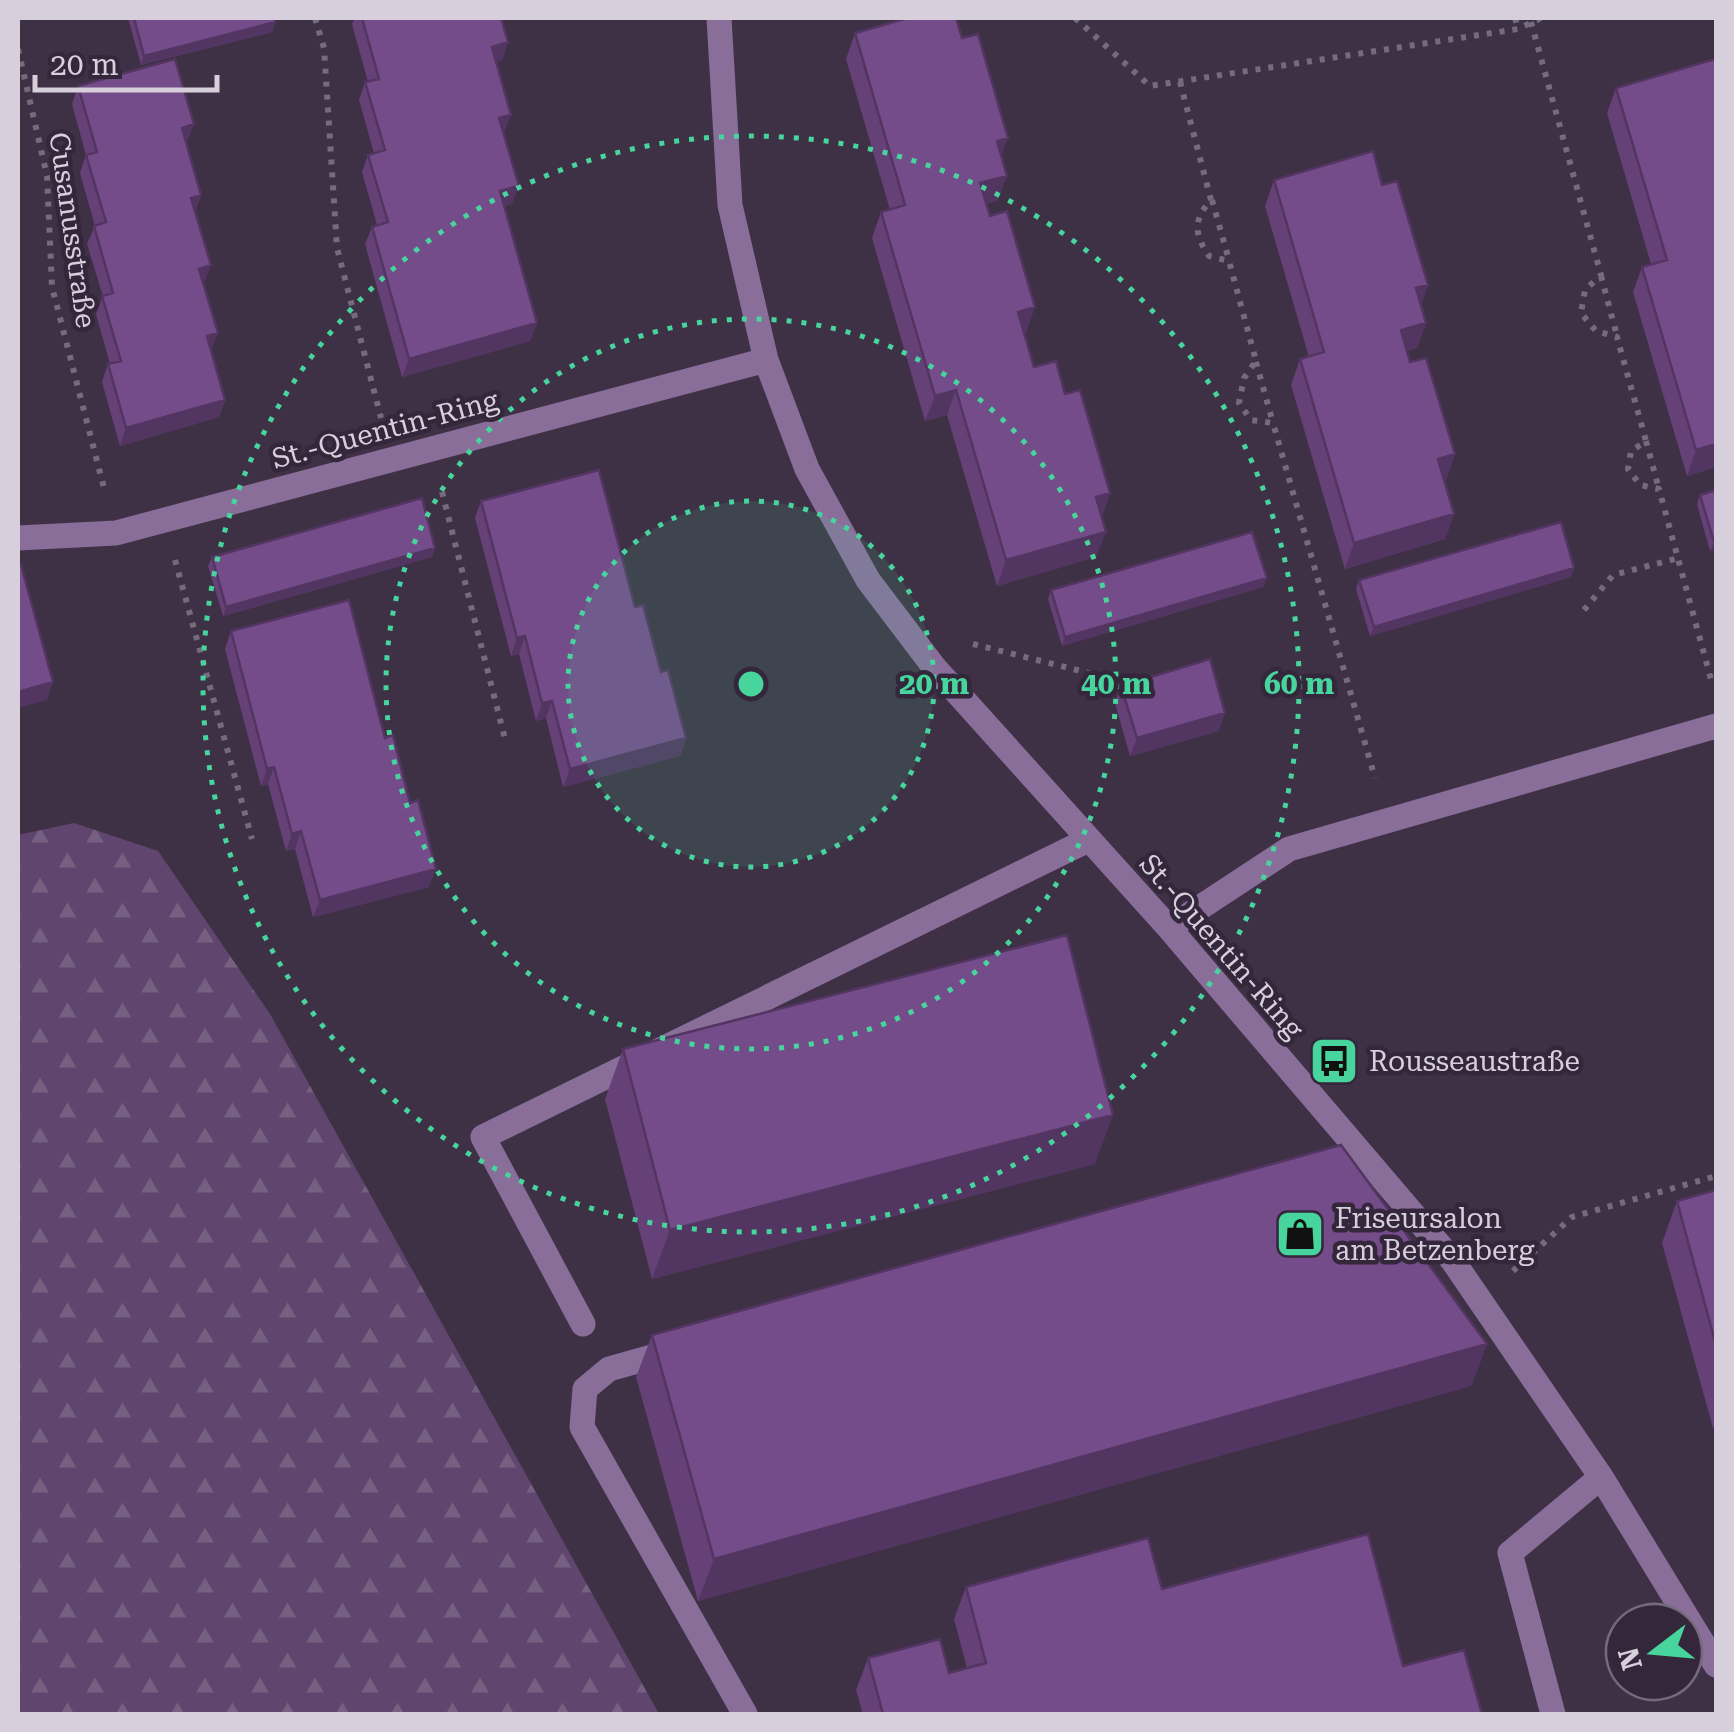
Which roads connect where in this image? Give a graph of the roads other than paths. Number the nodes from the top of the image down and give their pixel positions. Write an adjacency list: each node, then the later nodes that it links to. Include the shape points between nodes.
1 (719, 18): 2 (street, St.-Quentin-Ring, via 730,205)
2 (766, 360): 3 (street, St.-Quentin-Ring, via 116,533); 5 (street, St.-Quentin-Ring, via 807,468 868,580 934,667)
3 (18, 538)
4 (1716, 726): 6 (street, via 1289,849)
5 (1088, 840): 6 (street, St.-Quentin-Ring); 9 (street, via 483,1137)
6 (1169, 928): 7 (street, St.-Quentin-Ring)
7 (1367, 1160): 8 (street); 11 (street, St.-Quentin-Ring, via 1454,1261)
8 (1339, 1167)
9 (583, 1324)
10 (703, 1343): 13 (street, via 609,1369 585,1388 582,1426)
11 (1601, 1477): 12 (street, St.-Quentin-Ring); 14 (street, via 1510,1552)
12 (1716, 1665)
13 (745, 1714)
14 (1553, 1714)

